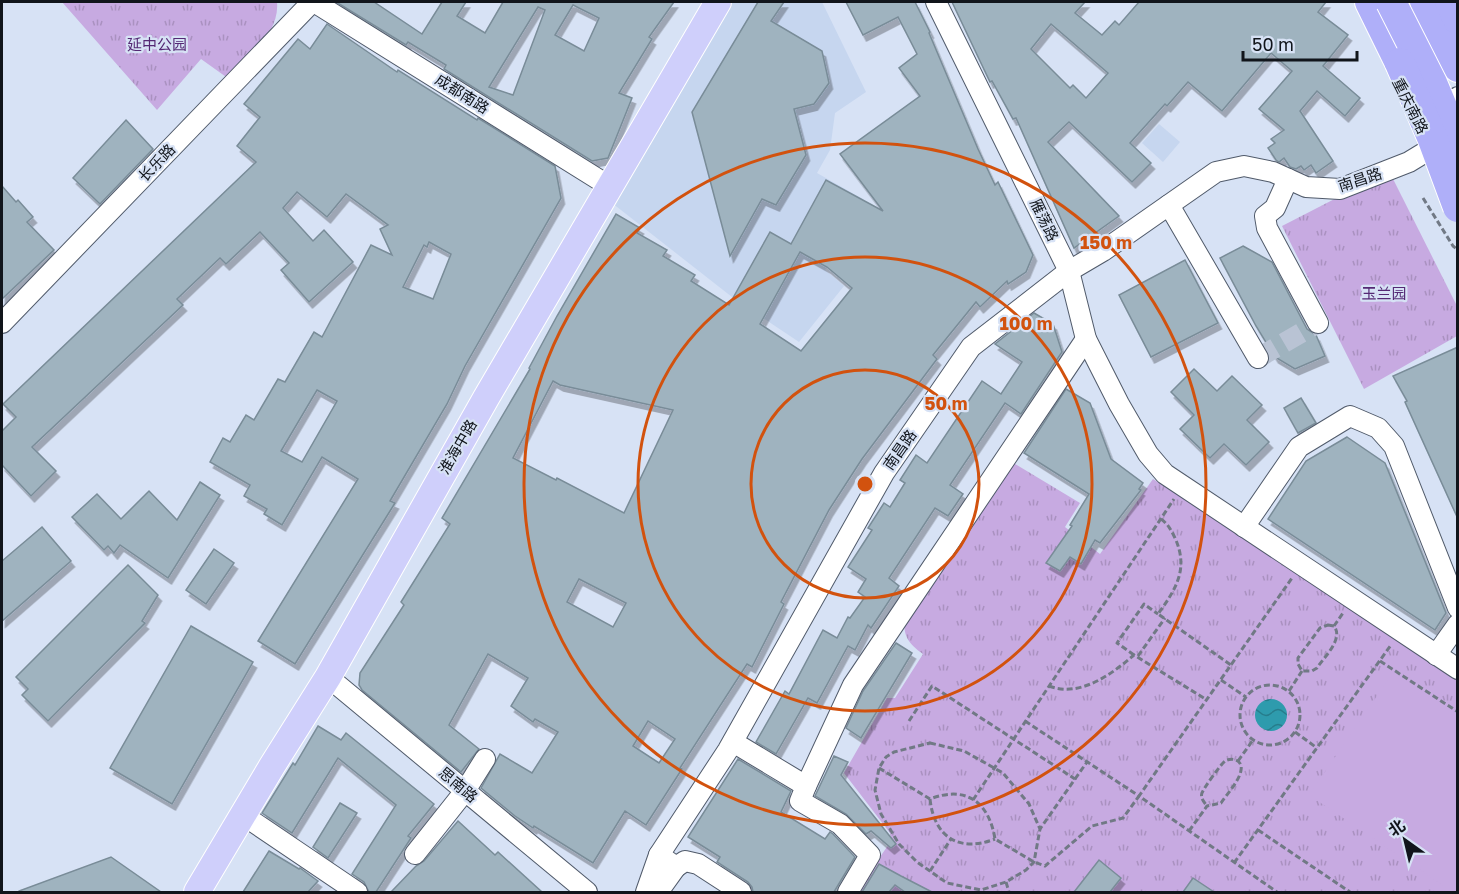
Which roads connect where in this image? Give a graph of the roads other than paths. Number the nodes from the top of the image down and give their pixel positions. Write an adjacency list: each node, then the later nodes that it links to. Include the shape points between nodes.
1 (313, 2): 17 (street, 成都南路); 22 (street, 长乐路)
2 (718, 2): 17 (main road, 淮海中路)
3 (936, 2): 21 (street, 雁荡路)
4 (1357, 2): 14 (main road, 重庆南路)
5 (1370, 2): 19 (highway, bridge, via 1409,84)
6 (1385, 2): 14 (main road, 重庆南路)
7 (1391, 2): 14 (highway, bridge, via 1432,83)
8 (1425, 2): 12 (highway)
9 (1443, 2): 11 (main road)
10 (1450, 2): 11 (highway)
11 (1458, 20)
12 (1458, 67)
13 (1458, 97): 14 (street)
14 (1444, 140): 15 (main road, 重庆南路); 16 (street, 南昌路, via 1409,162 1340,189 1306,187); 20 (main road, 重庆南路)
15 (1458, 159)
16 (1288, 179): 18 (street, 南昌路, via 1244,166 1216,172); 23 (street, via 1275,208 1265,216)
17 (609, 186): 31 (main road, 淮海中路)
18 (1169, 205): 21 (street, 南昌路); 25 (street)
19 (1458, 207)
20 (1458, 213)
21 (1069, 271): 24 (street, 雁荡路); 32 (street, 南昌路, via 971,347 881,479)
22 (2, 323)
23 (1318, 323)
24 (1086, 339): 26 (street, 雁荡路, via 1148,454 1165,474); 34 (street, via 853,685)
25 (1258, 357)
26 (1244, 527): 27 (street, via 1299,447 1350,416 1378,428 1394,446); 29 (street, 雁荡路)
27 (1458, 608)
28 (1458, 624): 29 (street)
29 (1436, 655): 30 (street, 雁荡路)
30 (1458, 669)
31 (328, 677): 35 (street, 思南路); 36 (main road, 淮海中路)
32 (733, 742): 34 (street); 38 (street, 南昌路)
33 (485, 759): 35 (street)
34 (806, 786): 46 (street, via 800,801 840,824 870,855)
35 (465, 791): 37 (street); 42 (street, 思南路)
36 (243, 815): 40 (main road, 淮海中路); 41 (street)
37 (415, 854)
38 (659, 855): 39 (street); 43 (street, 南昌路)
39 (676, 867): 44 (street); 45 (street, via 685,861 698,864)
40 (197, 892)
41 (357, 892)
42 (587, 892)
43 (646, 892)
44 (658, 892)
45 (741, 892)
46 (848, 892)

